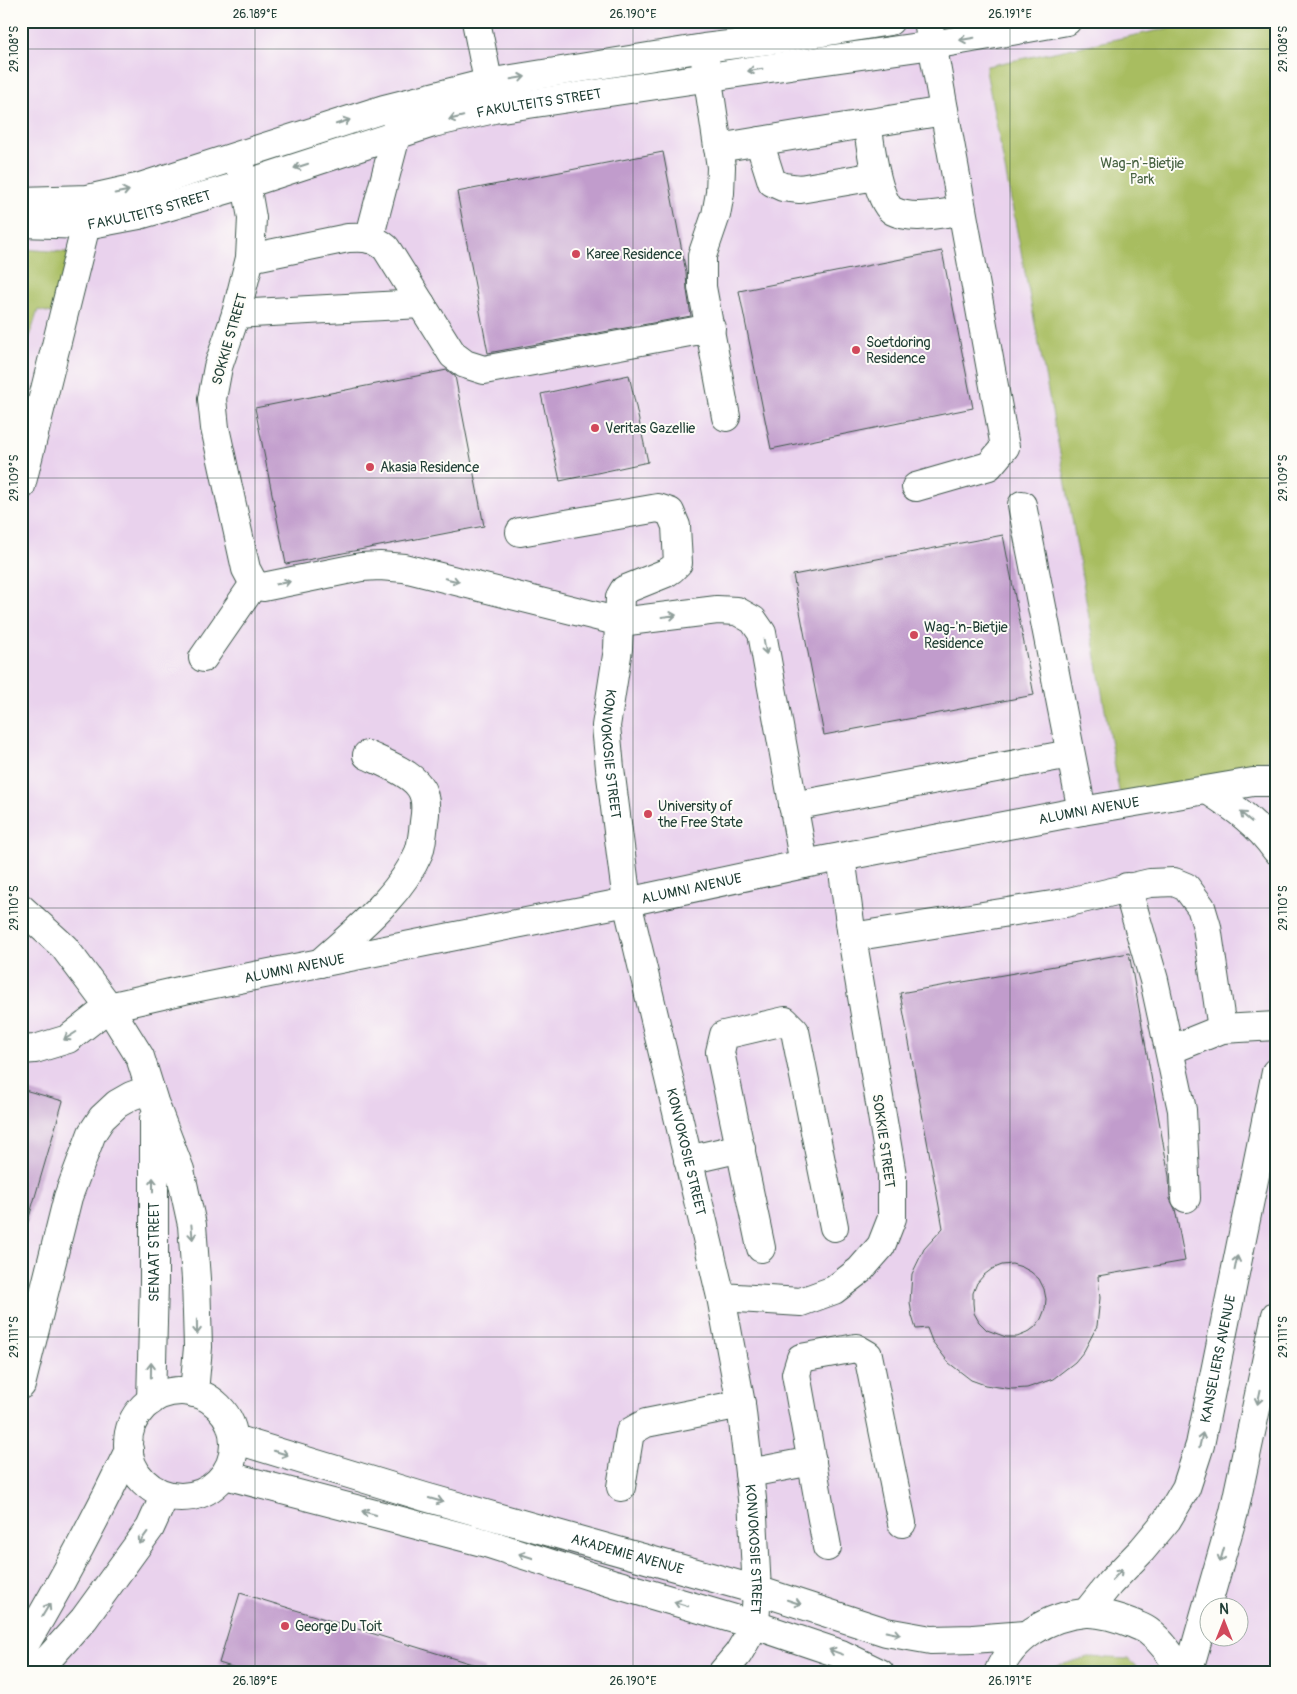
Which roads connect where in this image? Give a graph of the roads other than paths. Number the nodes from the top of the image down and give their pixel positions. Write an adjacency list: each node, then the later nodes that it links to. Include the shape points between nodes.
1 (476, 21): 9 (lane)
2 (890, 21): 4 (lane, FAKULTEITS STREET)
3 (1067, 21): 5 (lane, FAKULTEITS STREET, one-way to 5)
4 (784, 30): 6 (lane, FAKULTEITS STREET); 7 (lane)
5 (930, 33): 7 (lane, FAKULTEITS STREET); 12 (lane)
6 (704, 48): 8 (lane); 9 (lane, FAKULTEITS STREET, one-way to 6)
7 (790, 65): 8 (lane, FAKULTEITS STREET, one-way to 8)
8 (707, 77): 11 (lane, FAKULTEITS STREET); 16 (lane)
9 (487, 83): 10 (lane, FAKULTEITS STREET); 11 (lane)
10 (397, 105): 14 (lane); 17 (lane, FAKULTEITS STREET, one-way to 10)
11 (494, 109): 14 (lane, FAKULTEITS STREET, one-way to 14)
12 (944, 111): 13 (lane); 21 (lane)
13 (867, 123): 15 (lane); 18 (lane)
14 (396, 136): 19 (lane, FAKULTEITS STREET, one-way to 19); 24 (lane)
15 (760, 141): 16 (lane); 18 (lane, via 772,182 783,187 800,189)
16 (718, 148): 28 (lane, via 720,193 702,256 701,272)
17 (236, 157): 19 (lane, SOKKIE STREET); 22 (lane, FAKULTEITS STREET, one-way to 17, via 137,188)
18 (876, 176): 21 (lane, via 890,210 924,215)
19 (246, 184): 22 (lane, FAKULTEITS STREET, via 139,215); 25 (lane, SOKKIE STREET, via 252,218)
20 (21, 201): 22 (lane, FAKULTEITS STREET)
21 (962, 211): 31 (lane, via 1005,447 989,466)
22 (87, 212): 23 (lane, FAKULTEITS STREET); 30 (lane)
23 (21, 223)
24 (369, 239): 25 (lane, via 348,238); 26 (lane, via 386,248)
25 (250, 258): 27 (lane, SOKKIE STREET)
26 (421, 304): 27 (lane); 28 (lane, via 453,355 465,364 484,370)
27 (236, 314): 34 (lane, SOKKIE STREET, via 218,368 212,399 215,428 246,569)
28 (711, 328): 29 (lane)
29 (726, 417)
30 (21, 486)
31 (916, 487)
32 (1022, 505): 37 (lane)
33 (520, 532): 35 (lane, KONVOKOSIE STREET, via 658,508 670,512 676,526 678,562 666,573 624,590 620,597)
34 (254, 584): 35 (lane, one-way to 35, via 263,587 361,567 404,568); 36 (lane)
35 (620, 622): 42 (lane, one-way to 42, via 717,610 737,612 753,620 762,633); 48 (lane, KONVOKOSIE STREET, via 606,726)
36 (203, 658)
37 (1070, 754): 42 (lane); 43 (lane)
38 (367, 755): 51 (lane, via 402,772 418,783 424,792 426,812 422,842 405,876 383,905)
39 (1276, 768): 40 (lane, ALUMNI AVENUE)
40 (1264, 782): 41 (lane, ALUMNI AVENUE)
41 (1209, 791): 43 (lane, ALUMNI AVENUE); 44 (lane, one-way to 41, via 1256,825)
42 (793, 806): 46 (lane)
43 (1082, 811): 45 (lane, ALUMNI AVENUE)
44 (1276, 850)
45 (841, 857): 46 (lane, ALUMNI AVENUE); 50 (lane, SOKKIE STREET)
46 (804, 864): 48 (lane, ALUMNI AVENUE)
47 (1127, 887): 50 (lane, via 1065,903); 54 (lane, via 1174,882 1186,887 1201,907 1207,927); 56 (lane)
48 (627, 902): 51 (lane, ALUMNI AVENUE); 60 (lane, KONVOKOSIE STREET)
49 (21, 908): 52 (lane, SENAAT STREET, via 64,947)
50 (852, 937): 65 (lane, SOKKIE STREET, via 892,1175 892,1218 880,1246 860,1270 834,1290 801,1302)
51 (320, 963): 52 (lane, ALUMNI AVENUE)
52 (109, 1007): 55 (lane, one-way to 55, via 68,1039); 58 (lane, SENAAT STREET, via 140,1057)
53 (1276, 1026): 54 (lane)
54 (1222, 1029): 56 (lane)
55 (21, 1050)
56 (1170, 1050): 61 (lane, via 1182,1110)
57 (1276, 1072): 82 (lane, KANSELIERS AVENUE, one-way to 57, via 1167,1520 1186,1488 1200,1445)
58 (152, 1096): 63 (lane, via 131,1096 117,1104 92,1132 68,1197); 69 (lane, SENAAT STREET, one-way to 69, via 180,1170 192,1225 198,1347); 70 (lane, SENAAT STREET, one-way to 58, via 154,1283)
59 (741, 1148): 60 (lane); 62 (lane, via 720,1052 724,1035 785,1021 795,1031); 64 (lane)
60 (688, 1160): 65 (lane, KONVOKOSIE STREET)
61 (1186, 1198)
62 (834, 1227)
63 (60, 1230): 66 (lane, via 36,1261); 68 (lane)
64 (761, 1248)
65 (721, 1297): 71 (lane, KONVOKOSIE STREET)
66 (21, 1304)
67 (1276, 1315): 91 (lane, one-way to 91, via 1234,1512)
68 (21, 1385)
69 (194, 1393): 70 (lane, via 164,1395); 72 (lane, via 209,1399 222,1410)
70 (151, 1402): 73 (lane, via 133,1422)
71 (741, 1404): 75 (lane, KONVOKOSIE STREET); 77 (lane, via 646,1423 630,1432)
72 (234, 1439): 76 (lane, via 231,1464); 81 (lane, AKADEMIE AVENUE, one-way to 81, via 435,1500)
73 (129, 1450): 78 (lane, via 134,1467 144,1482); 85 (lane, one-way to 73, via 55,1595)
74 (812, 1461): 75 (lane); 79 (lane, via 796,1374 801,1358 856,1348 868,1355); 80 (lane)
75 (748, 1473): 81 (lane, KONVOKOSIE STREET)
76 (224, 1475): 78 (lane, via 213,1487 198,1495); 83 (lane, one-way to 76, via 486,1543)
77 (621, 1487)
78 (165, 1495): 86 (lane, one-way to 86, via 150,1528 84,1619 49,1658)
79 (902, 1523)
80 (827, 1547)
81 (757, 1590): 83 (lane, KONVOKOSIE STREET); 84 (lane, AKADEMIE AVENUE, one-way to 84, via 886,1632 931,1640)
82 (1086, 1613): 84 (lane, via 1054,1619); 90 (lane, via 1118,1617 1147,1631 1171,1653)
83 (754, 1625): 87 (lane, KONVOKOSIE STREET, via 738,1654); 88 (lane, one-way to 83, via 841,1654)
84 (1025, 1635): 89 (lane, via 1002,1661)
85 (21, 1652)
86 (30, 1673)
87 (722, 1673)
88 (880, 1673)
89 (998, 1673)
90 (1181, 1673)
91 (1188, 1673)

